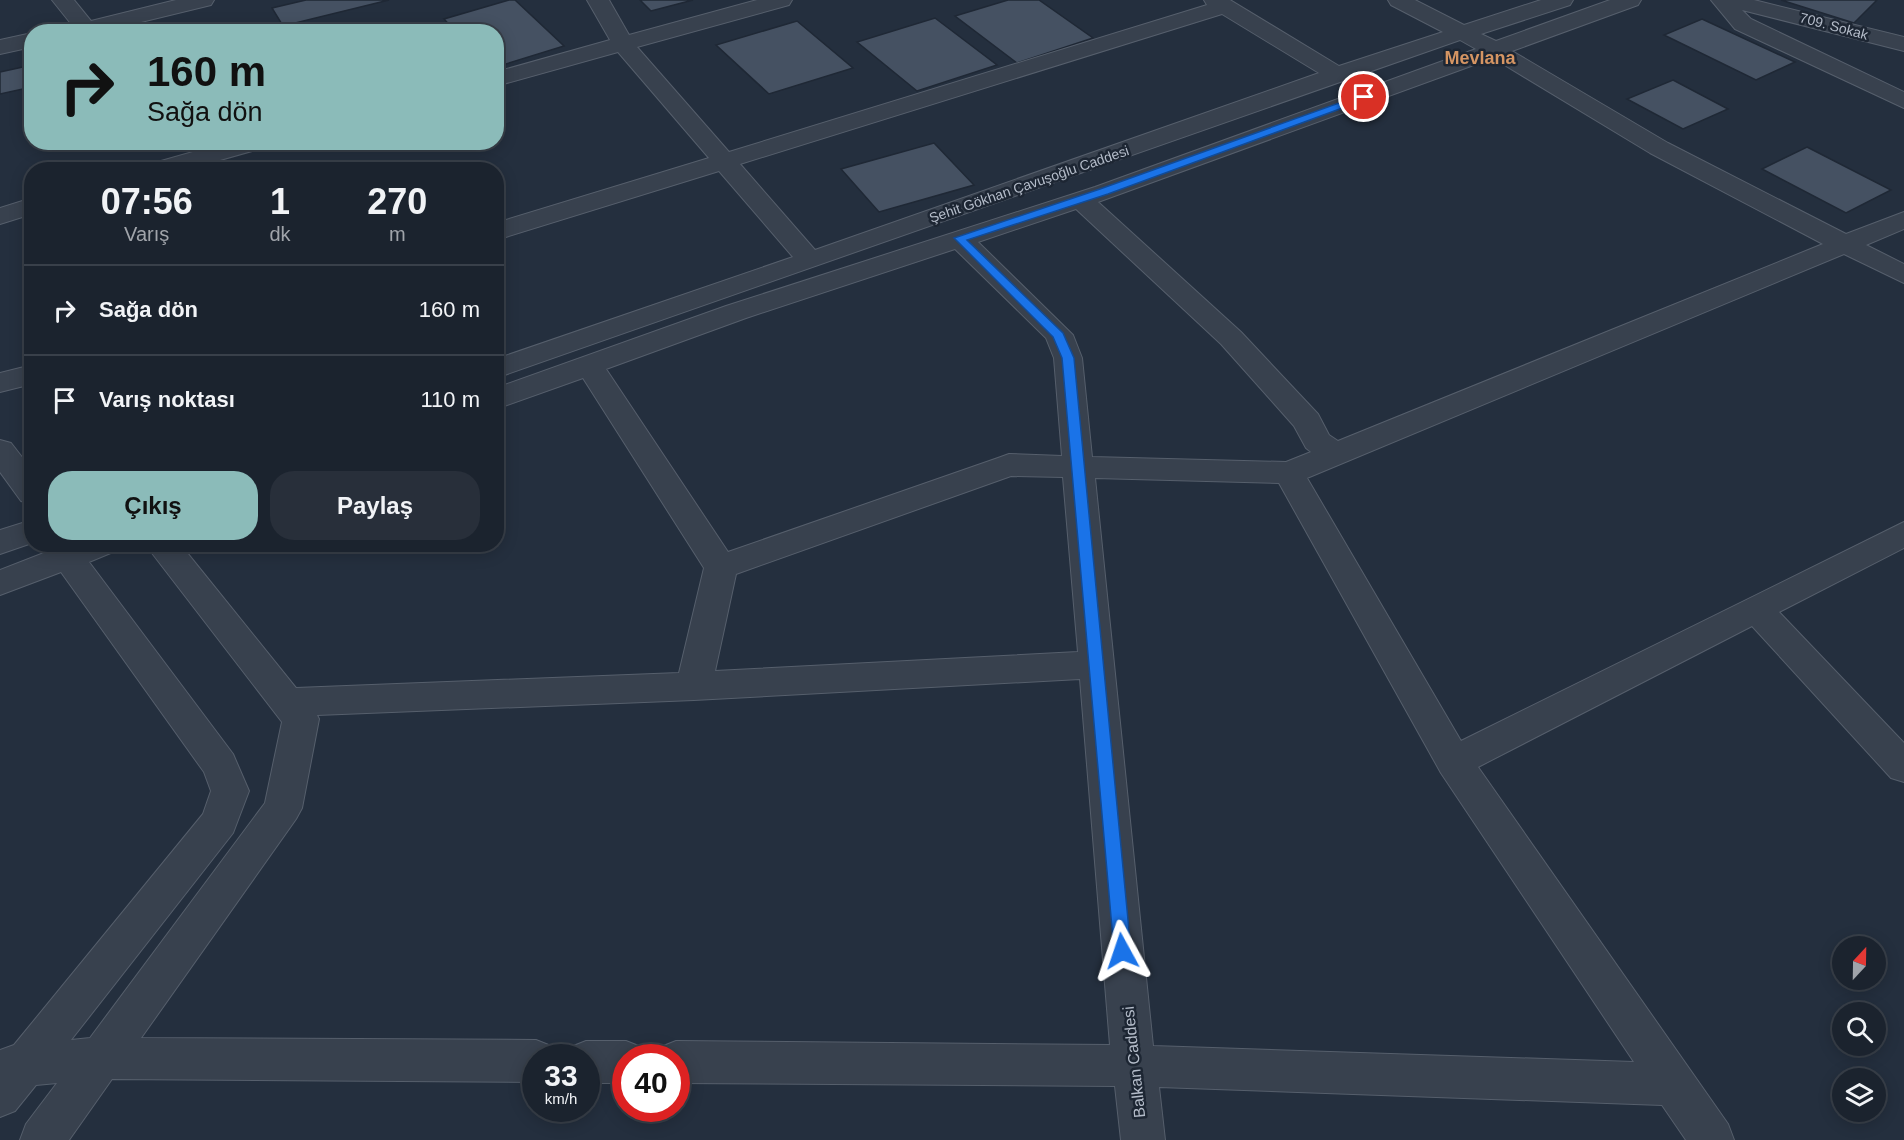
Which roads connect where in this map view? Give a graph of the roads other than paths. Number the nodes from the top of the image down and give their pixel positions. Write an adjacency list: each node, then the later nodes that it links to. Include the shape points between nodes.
1 (63, 0): 11 (street)
2 (203, 0): 12 (street)
3 (598, 0): 16 (street)
4 (781, 0): 16 (street)
5 (1399, 0): 13 (street)
6 (1562, 0): 13 (street, Şehit Gökhan Çavuşoğlu Caddesi)
7 (1630, 0): 18 (street)
8 (1722, 0): 21 (street, via 1743,24)
9 (1728, 0): 15 (street, 709. Sokak)
10 (1220, 3): 19 (street); 24 (street)
11 (75, 24)
12 (103, 24)
13 (1462, 34): 18 (street); 19 (street, Şehit Gökhan Çavuşoğlu Caddesi)
14 (24, 42): 17 (street)
15 (1904, 44)
16 (624, 45): 20 (street); 24 (street)
17 (0, 47)
18 (1494, 49): 25 (street); 31 (street, via 1659,148)
19 (1337, 74): 32 (street, Şehit Gökhan Çavuşoğlu Caddesi)
20 (504, 77)
21 (1904, 101)
22 (228, 150): 23 (street)
23 (185, 162)
24 (726, 162): 29 (street); 32 (street)
25 (1080, 199): 30 (street); 40 (street, via 1231,338 1307,421 1317,441)
26 (24, 208): 27 (street)
27 (0, 216)
28 (1904, 219): 31 (street)
29 (504, 230)
30 (960, 238): 34 (street); 41 (street, Balkan Caddesi, via 1059,335 1068,358)
31 (1845, 243): 33 (street); 40 (street)
32 (810, 260): 35 (street, Şehit Gökhan Çavuşoğlu Caddesi)
33 (1904, 275)
34 (589, 365): 38 (street); 50 (street)
35 (504, 366)
36 (24, 376): 37 (street)
37 (0, 383)
38 (504, 396)
39 (0, 450): 43 (street)
40 (1335, 454): 42 (street)
41 (1078, 467): 42 (street); 50 (street, via 1009,465); 53 (street, Balkan Caddesi)
42 (1289, 473): 56 (street)
43 (24, 482)
44 (24, 534): 46 (street)
45 (1904, 534): 52 (street)
46 (0, 542)
47 (71, 552): 51 (street)
48 (80, 552): 62 (street, via 220,765 230,791 220,822)
49 (167, 552): 55 (street)
50 (721, 567): 54 (street)
51 (0, 583)
52 (1757, 610): 56 (street); 57 (street)
53 (1096, 665): 54 (street); 61 (street, Balkan Caddesi)
54 (694, 686): 55 (street)
55 (288, 702): 58 (street, via 301,719 283,808)
56 (1454, 762): 63 (street)
57 (1904, 767)
58 (101, 1058): 59 (street); 62 (street); 64 (street)
59 (522, 1061)
60 (690, 1062): 61 (street)
61 (1134, 1066): 63 (street); 65 (street, Balkan Caddesi)
62 (8, 1076)
63 (1674, 1084): 66 (street)
64 (42, 1140)
65 (1143, 1140)
66 (1712, 1140)

